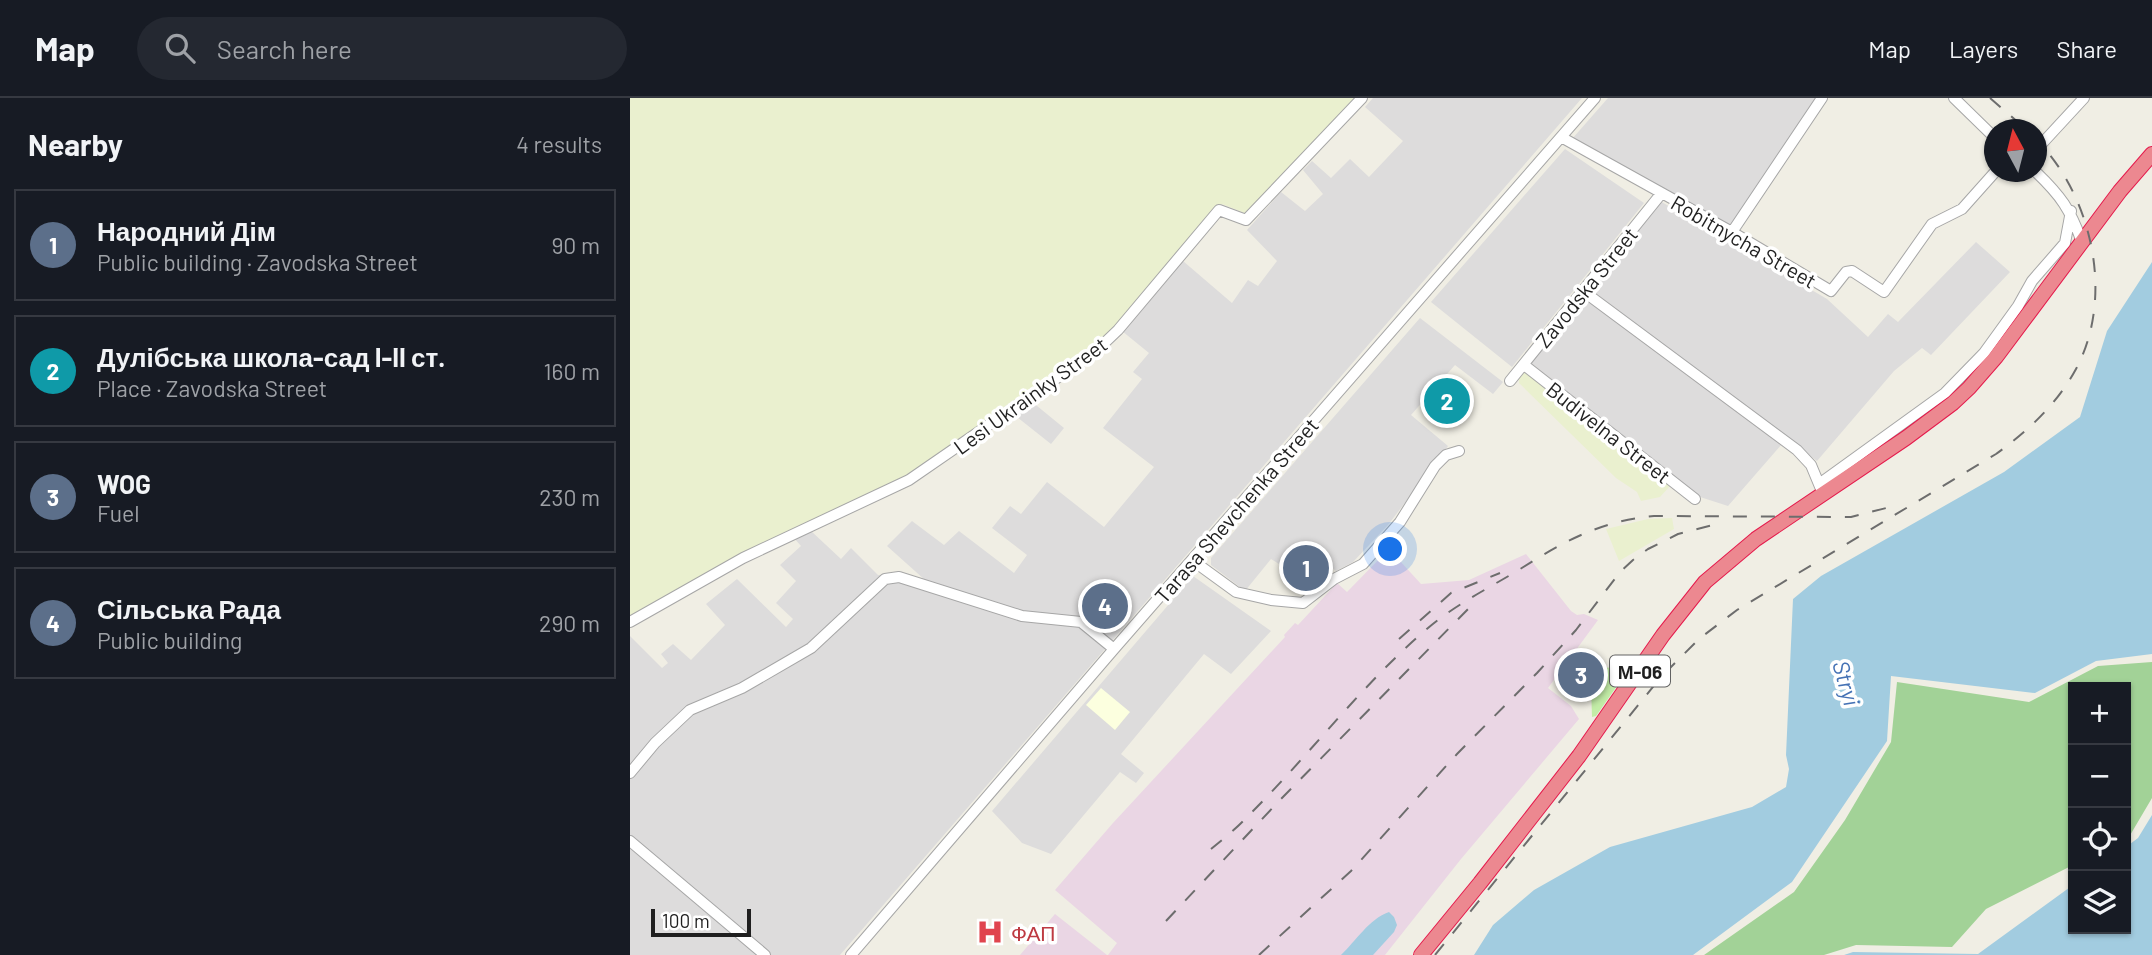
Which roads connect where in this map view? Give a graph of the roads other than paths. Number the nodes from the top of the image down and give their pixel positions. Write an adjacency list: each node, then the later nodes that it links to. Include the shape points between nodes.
1 (1362, 98): 23 (street, Lesi Ukrainky Street, via 1246,220 1219,211 1096,351 909,480 743,558)
2 (1595, 98): 7 (street, Tarasa Shevchenka Street)
3 (1822, 98): 14 (street)
4 (1954, 98): 6 (street)
5 (2084, 98): 8 (street)
6 (1984, 127)
7 (1561, 137): 12 (street, Robitnycha Street); 22 (street, Tarasa Shevchenka Street)
8 (2047, 138)
9 (2152, 154): 15 (highway, М-06)
10 (1986, 182): 14 (street, Robitnycha Street, via 1962,209 1932,224 1884,292 1852,271 1831,291)
11 (2045, 182): 13 (street)
12 (1661, 194): 14 (street, Robitnycha Street); 16 (street, Zavodska Street)
13 (2071, 211): 15 (street); 20 (street, via 2064,243 2032,281 1984,353 1945,393)
14 (1732, 232)
15 (2082, 242): 20 (highway, М-06, via 1969,388 1915,431)
16 (1583, 292): 17 (street, Zavodska Street); 20 (street, via 1797,450 1811,465)
17 (1524, 365): 18 (street, Zavodska Street); 21 (street, Budivelna Street)
18 (1510, 381)
19 (1459, 450): 22 (street, via 1435,466 1400,522 1363,564 1303,603 1236,592)
20 (1821, 490): 29 (highway, М-06, via 1745,547 1692,597 1579,756)
21 (1695, 499)
22 (1192, 560): 24 (street, Tarasa Shevchenka Street)
23 (630, 622)
24 (1114, 649): 25 (street, via 1081,622 1022,615 899,577 885,579 811,648 741,688 690,710); 28 (street, Tarasa Shevchenka Street)
25 (630, 773)
26 (630, 841): 27 (street)
27 (765, 955)
28 (851, 955)
29 (1421, 955)

